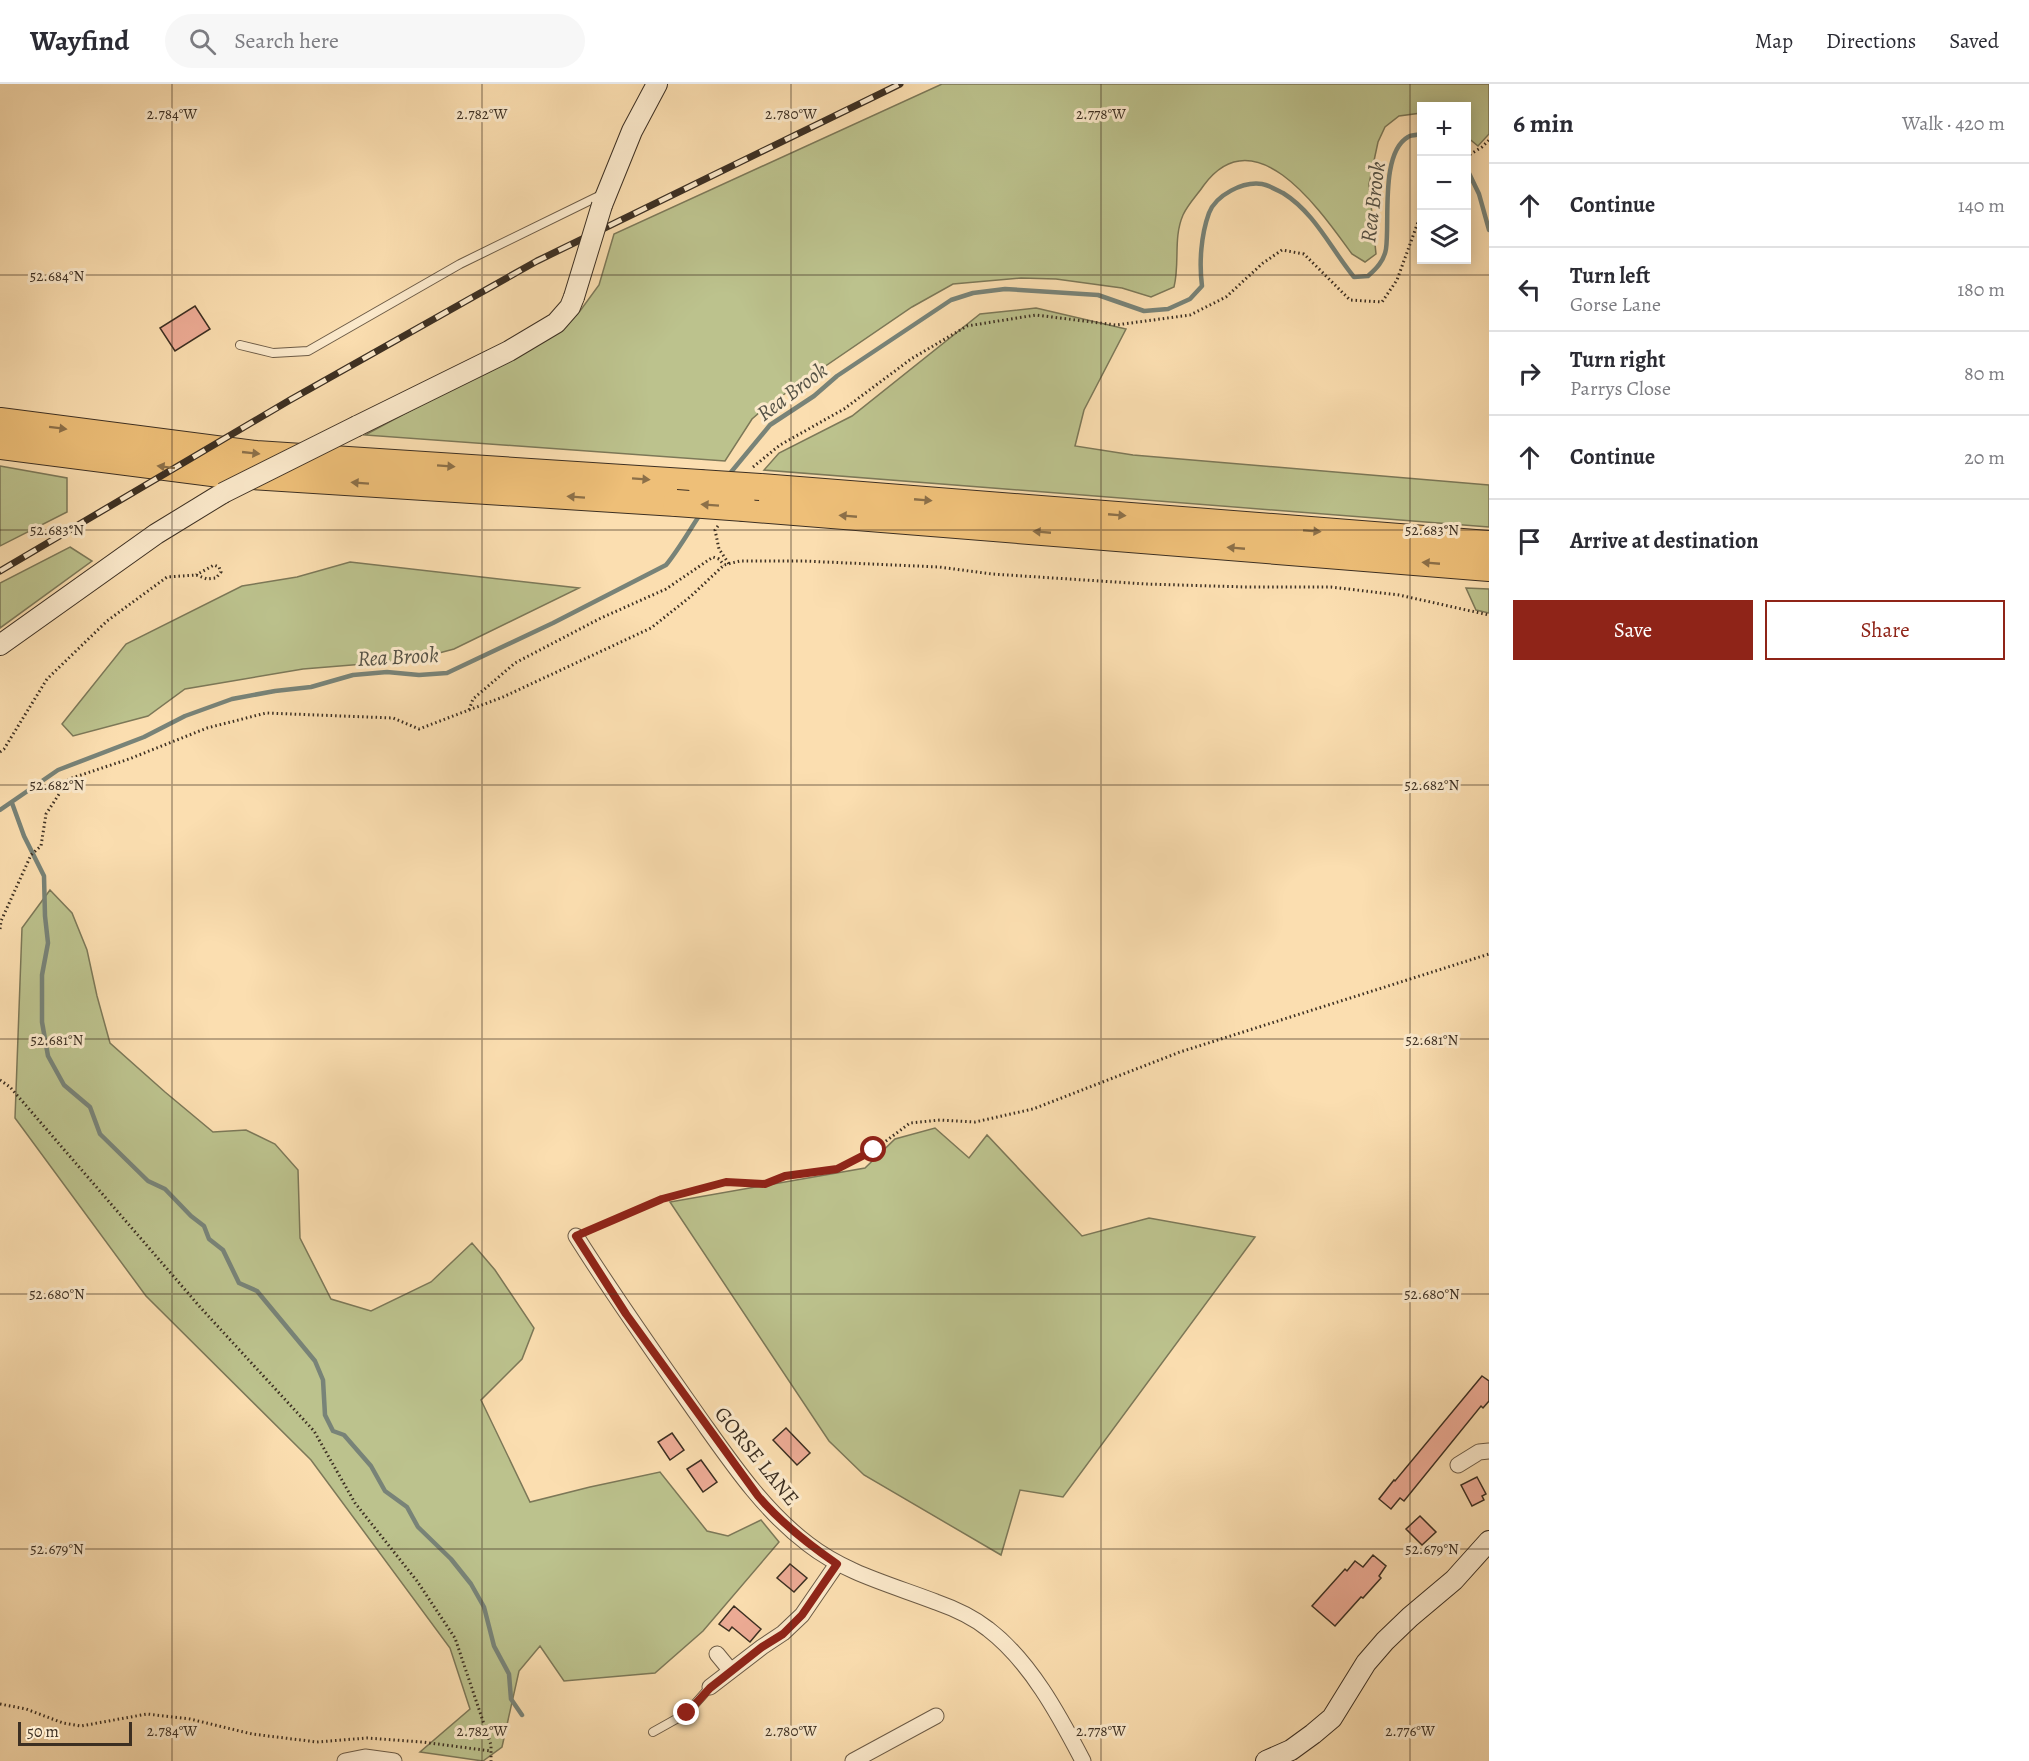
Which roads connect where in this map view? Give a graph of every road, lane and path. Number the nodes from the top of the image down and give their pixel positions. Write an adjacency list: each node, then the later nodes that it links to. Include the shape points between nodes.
1 (657, 84): 4 (street, via 632,131)
2 (1489, 140): 3 (path)
3 (1468, 156)
4 (604, 199): 6 (lane, via 460,264 308,351 273,353); 17 (street, bridge, via 570,308 556,323 223,493 156,534)
5 (1417, 225): 7 (path, via 1397,280 1382,302 1350,300 1304,254 1282,250 1226,297 1190,315 1116,325 1036,315 967,326 911,359)
6 (240, 345)
7 (844, 409)
8 (0, 421): 10 (highway, one-way to 10, bridge, via 256,454 760,487)
9 (0, 446): 14 (highway, one-way to 9, bridge, via 744,508 220,474)
10 (1489, 543)
11 (713, 557): 12 (path, via 719,549); 13 (path); 18 (path, via 666,589 515,663 473,699)
12 (729, 564): 13 (path); 16 (path, via 803,561 939,567 1146,584 1331,587 1399,595)
13 (724, 566): 18 (path, via 651,628)
14 (1489, 568)
15 (196, 575): 15 (path, via 216,578 221,572 213,565); 19 (path, via 167,577 107,621 47,678)
16 (1489, 615)
17 (0, 645)
18 (469, 710): 20 (path, via 419,729 393,718 266,713 207,728 69,779 46,814 41,846 31,855)
19 (0, 752)
20 (0, 929)
21 (1489, 954): 23 (path, via 1180,1052 1033,1109 975,1122 910,1123 874,1150 837,1169 785,1176 765,1184 726,1182 662,1199)
22 (0, 1080): 34 (path, via 314,1431 355,1503 417,1581 455,1638)
23 (576, 1236): 27 (street, GORSE LANE, via 626,1314 758,1496 806,1544)
24 (1489, 1450): 25 (street)
25 (1458, 1465)
26 (1489, 1541): 40 (street, via 1454,1580 1379,1648 1332,1718 1291,1750)
27 (837, 1564): 29 (street, via 802,1615 783,1634); 39 (street, GORSE LANE, via 939,1603 987,1627 1036,1680)
28 (717, 1654): 29 (street)
29 (731, 1671): 30 (street)
30 (710, 1688): 33 (lane, via 687,1713)
31 (0, 1704): 34 (path, via 81,1726 147,1714 317,1742 367,1738)
32 (936, 1716): 38 (street)
33 (653, 1731)
34 (491, 1751): 37 (path)
35 (345, 1761): 36 (street, via 376,1757)
36 (394, 1761)
37 (491, 1761)
38 (853, 1761)
39 (1083, 1761)
40 (1266, 1761)

